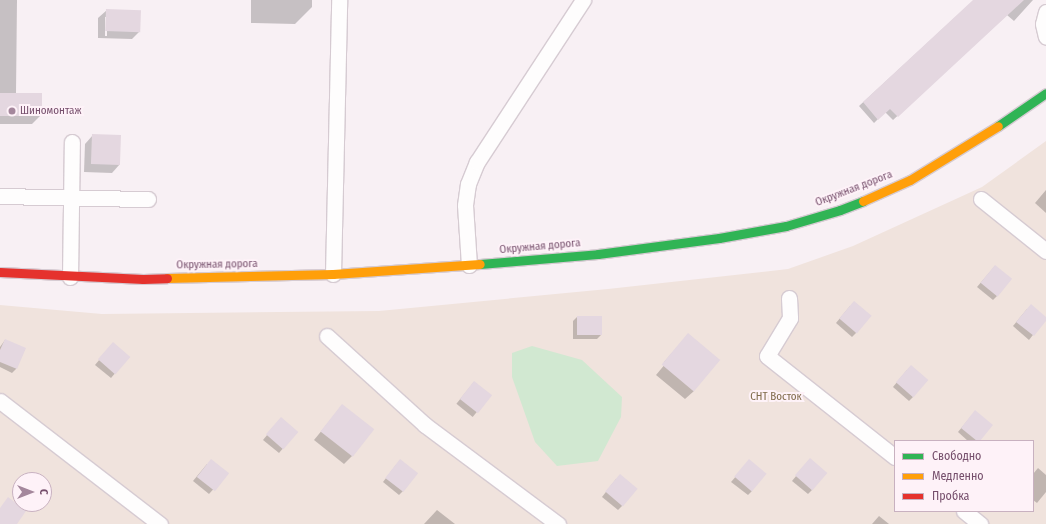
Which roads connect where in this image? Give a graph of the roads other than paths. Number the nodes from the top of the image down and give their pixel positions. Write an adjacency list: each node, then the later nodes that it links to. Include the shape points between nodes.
1 (339, 0): 14 (lane)
2 (583, 0): 12 (lane, via 477,162 468,184 465,205)
3 (1046, 12): 4 (lane, via 1043,24)
4 (1046, 37)
5 (1046, 93): 12 (main road, Окружная дорога, via 999,126 910,180 840,210 786,226 719,238 598,254)
6 (72, 142): 8 (lane)
7 (0, 196): 8 (lane)
8 (71, 197): 9 (lane); 15 (lane)
9 (148, 198)
10 (981, 199): 11 (lane)
11 (1046, 251)
12 (469, 266): 14 (main road, Окружная дорога)
13 (0, 272): 15 (main road, Окружная дорога)
14 (333, 274): 15 (main road, Окружная дорога, via 143,279)
15 (70, 277)
16 (789, 298): 19 (lane, via 790,318 767,356)
17 (327, 336): 22 (lane, via 425,425)
18 (0, 402): 21 (lane)
19 (894, 456)
20 (965, 512): 23 (lane)
21 (160, 524)
22 (558, 524)
23 (980, 524)

